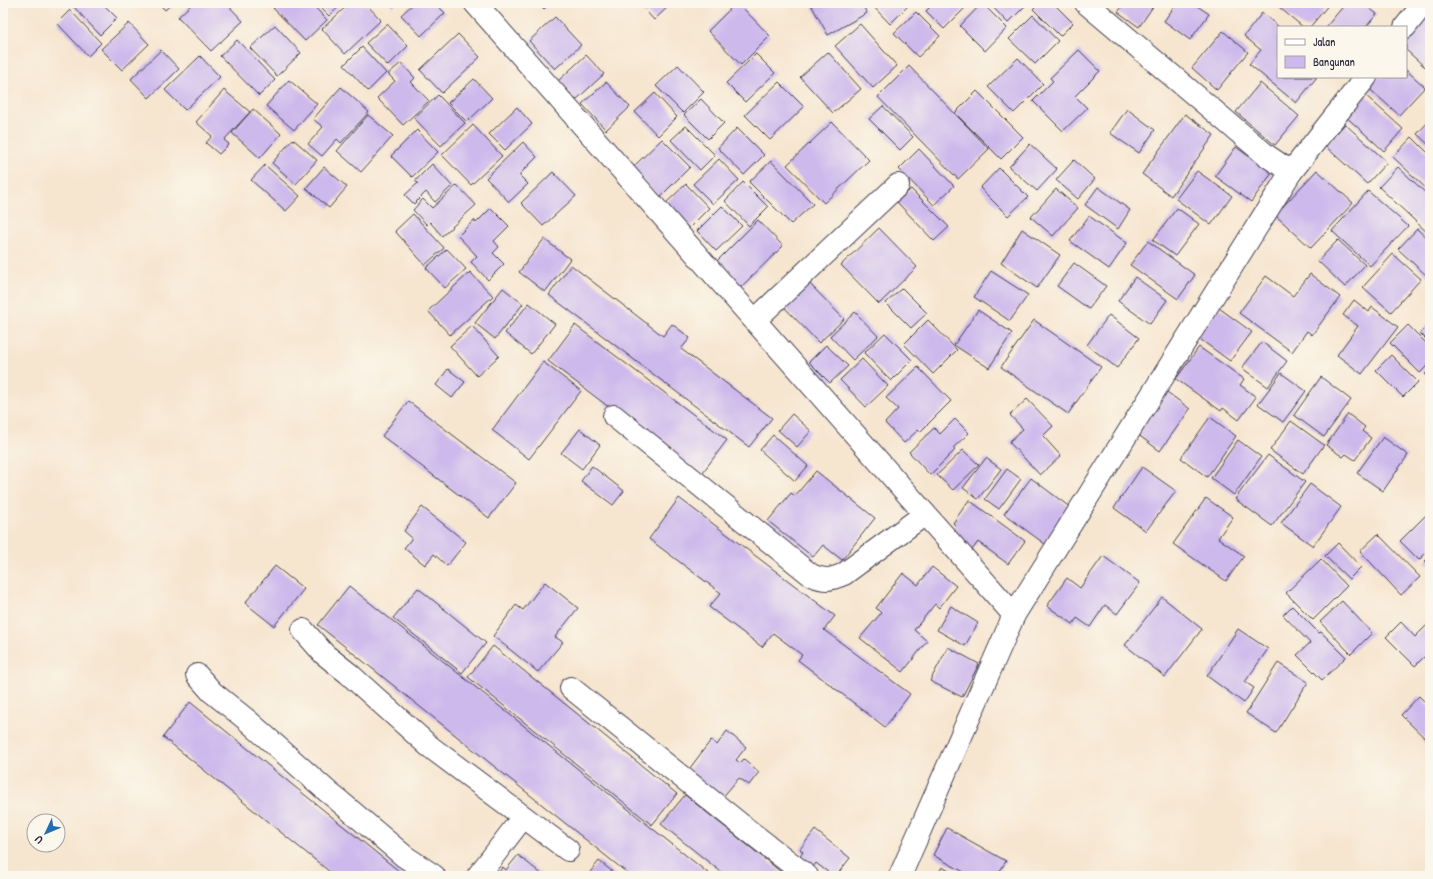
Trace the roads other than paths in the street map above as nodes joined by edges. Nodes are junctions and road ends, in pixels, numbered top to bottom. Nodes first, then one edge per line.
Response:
1 (475, 3) edge
2 (1086, 3) edge
3 (1424, 3) edge
4 (1406, 26) edge
5 (1365, 78) edge
6 (1291, 172) junction
7 (898, 185) dead end
8 (755, 320) junction
9 (614, 416) dead end
10 (925, 514) junction
11 (1014, 615) junction
12 (303, 630) dead end
13 (197, 675) dead end
14 (571, 688) dead end
15 (523, 817) junction
16 (568, 850) dead end
17 (434, 876) edge
18 (478, 876) edge
19 (807, 876) edge
20 (900, 876) edge

1 - 8 street
2 - 6 street
3 - 4 street
5 - 6 street
6 - 11 street
7 - 8 street
8 - 10 street
9 - 10 street
10 - 11 street
11 - 20 street
12 - 15 street
13 - 17 street
14 - 19 street
15 - 16 street
15 - 18 street

